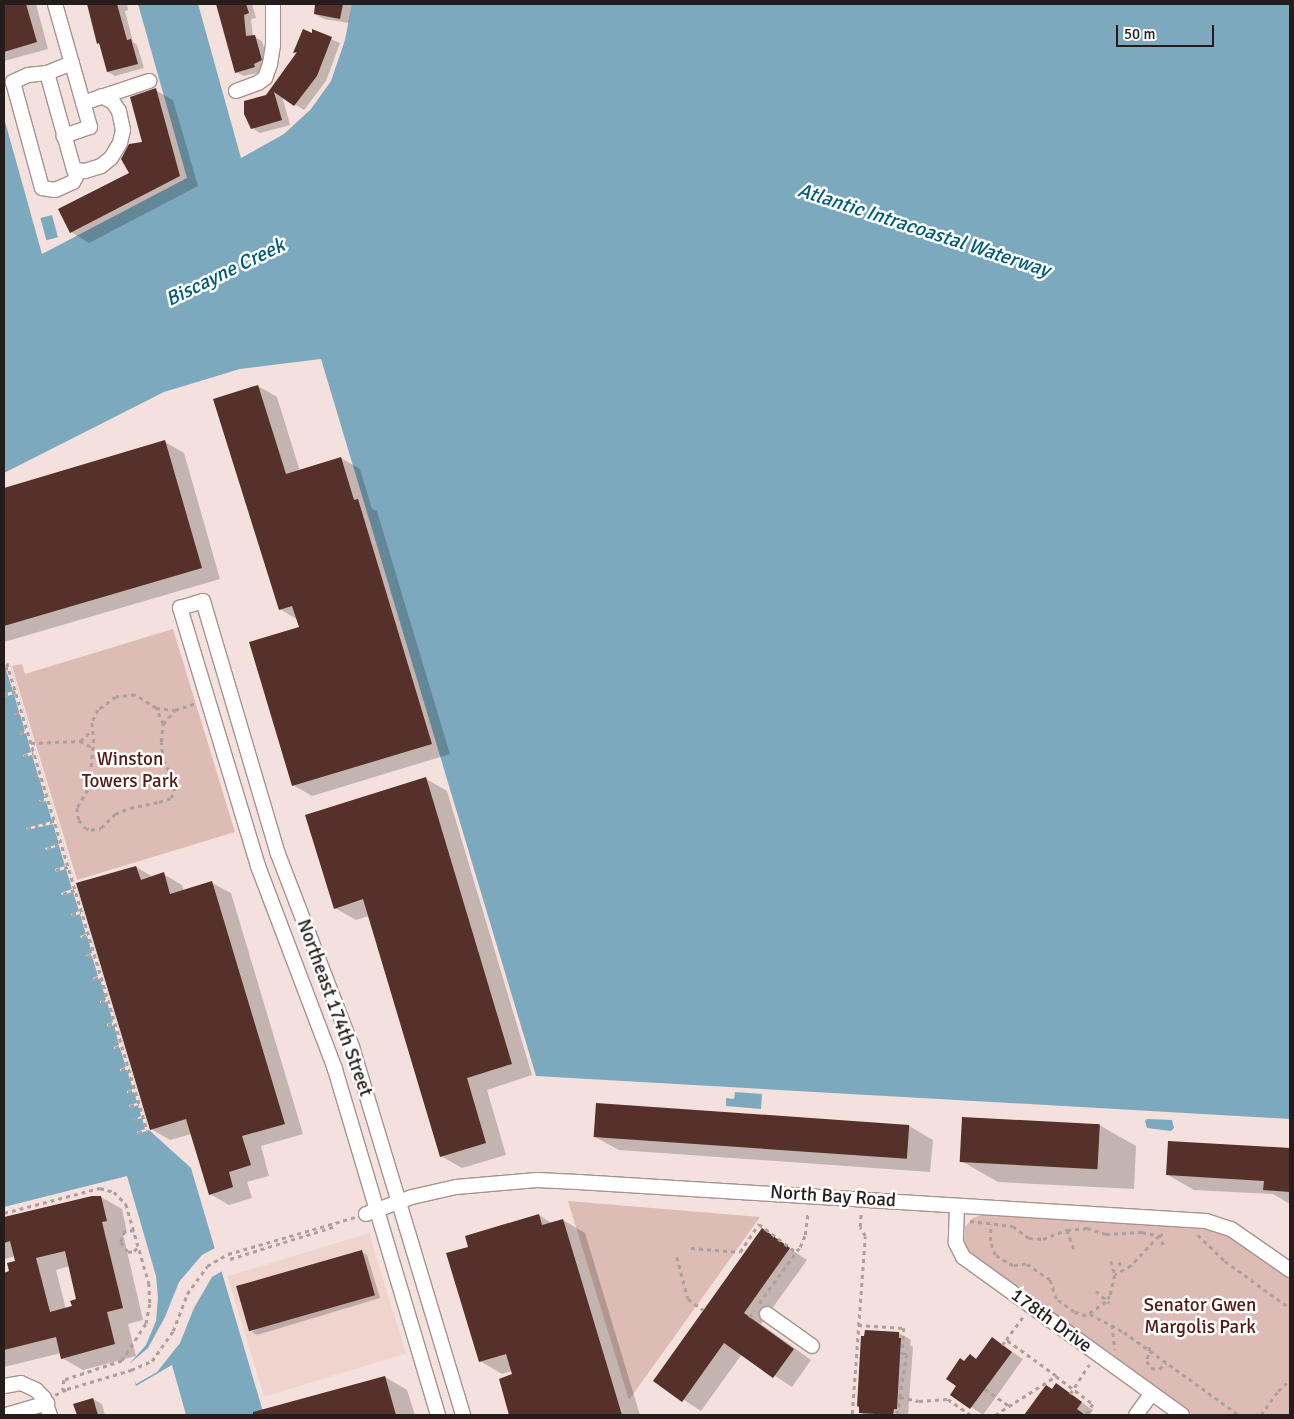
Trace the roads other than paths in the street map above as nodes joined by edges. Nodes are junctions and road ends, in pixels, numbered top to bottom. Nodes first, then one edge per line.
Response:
1 (55, 4) edge
2 (273, 9) edge
3 (72, 64) junction
4 (48, 73) junction
5 (149, 81) dead end
6 (236, 91) dead end
7 (101, 96) junction
8 (83, 103) junction
9 (64, 136) junction
10 (79, 171) junction
11 (228, 684) junction
12 (202, 697) junction
13 (278, 854) junction
14 (256, 861) junction
15 (275, 912) junction
16 (305, 927) junction
17 (371, 1109) junction
18 (348, 1115) junction
19 (398, 1201) junction
20 (957, 1206) junction
21 (371, 1211) junction
22 (1290, 1270) edge
23 (432, 1314) junction
24 (766, 1314) dead end
25 (410, 1320) junction
26 (812, 1346) dead end
27 (451, 1377) junction
28 (429, 1384) junction
29 (6, 1385) edge
30 (1151, 1394) junction
31 (49, 1409) edge
32 (6, 1415) edge
33 (438, 1415) edge
34 (463, 1415) edge
35 (1136, 1415) edge
36 (1182, 1415) edge

1 - 3 street
2 - 6 street
3 - 4 street
3 - 8 street
4 - 9 street
4 - 10 street
5 - 7 street
7 - 8 street
7 - 10 street
8 - 9 street
9 - 10 street
11 - 12 street
11 - 12 street, Northeast 174th Street
11 - 13 street, Northeast 174th Street
12 - 14 street, Northeast 174th Street
13 - 14 street
13 - 16 street, Northeast 174th Street
14 - 15 street, Northeast 174th Street
15 - 16 street
15 - 18 street, Northeast 174th Street
16 - 17 street, Northeast 174th Street
17 - 18 street
17 - 19 street, Northeast 174th Street
18 - 21 street, Northeast 174th Street
19 - 20 street, North Bay Road
19 - 21 street, North Bay Road
19 - 23 street, Northeast 174th Street
20 - 22 street, North Bay Road
20 - 30 street, 178th Drive
21 - 25 street, Northeast 174th Street
23 - 25 street
23 - 27 street, Northeast 174th Street
24 - 26 street
25 - 28 street, Northeast 174th Street
27 - 28 street
27 - 34 street, Northeast 174th Street
28 - 33 street, Northeast 174th Street
29 - 31 street
30 - 35 street
30 - 36 street, 178th Drive
31 - 32 street

